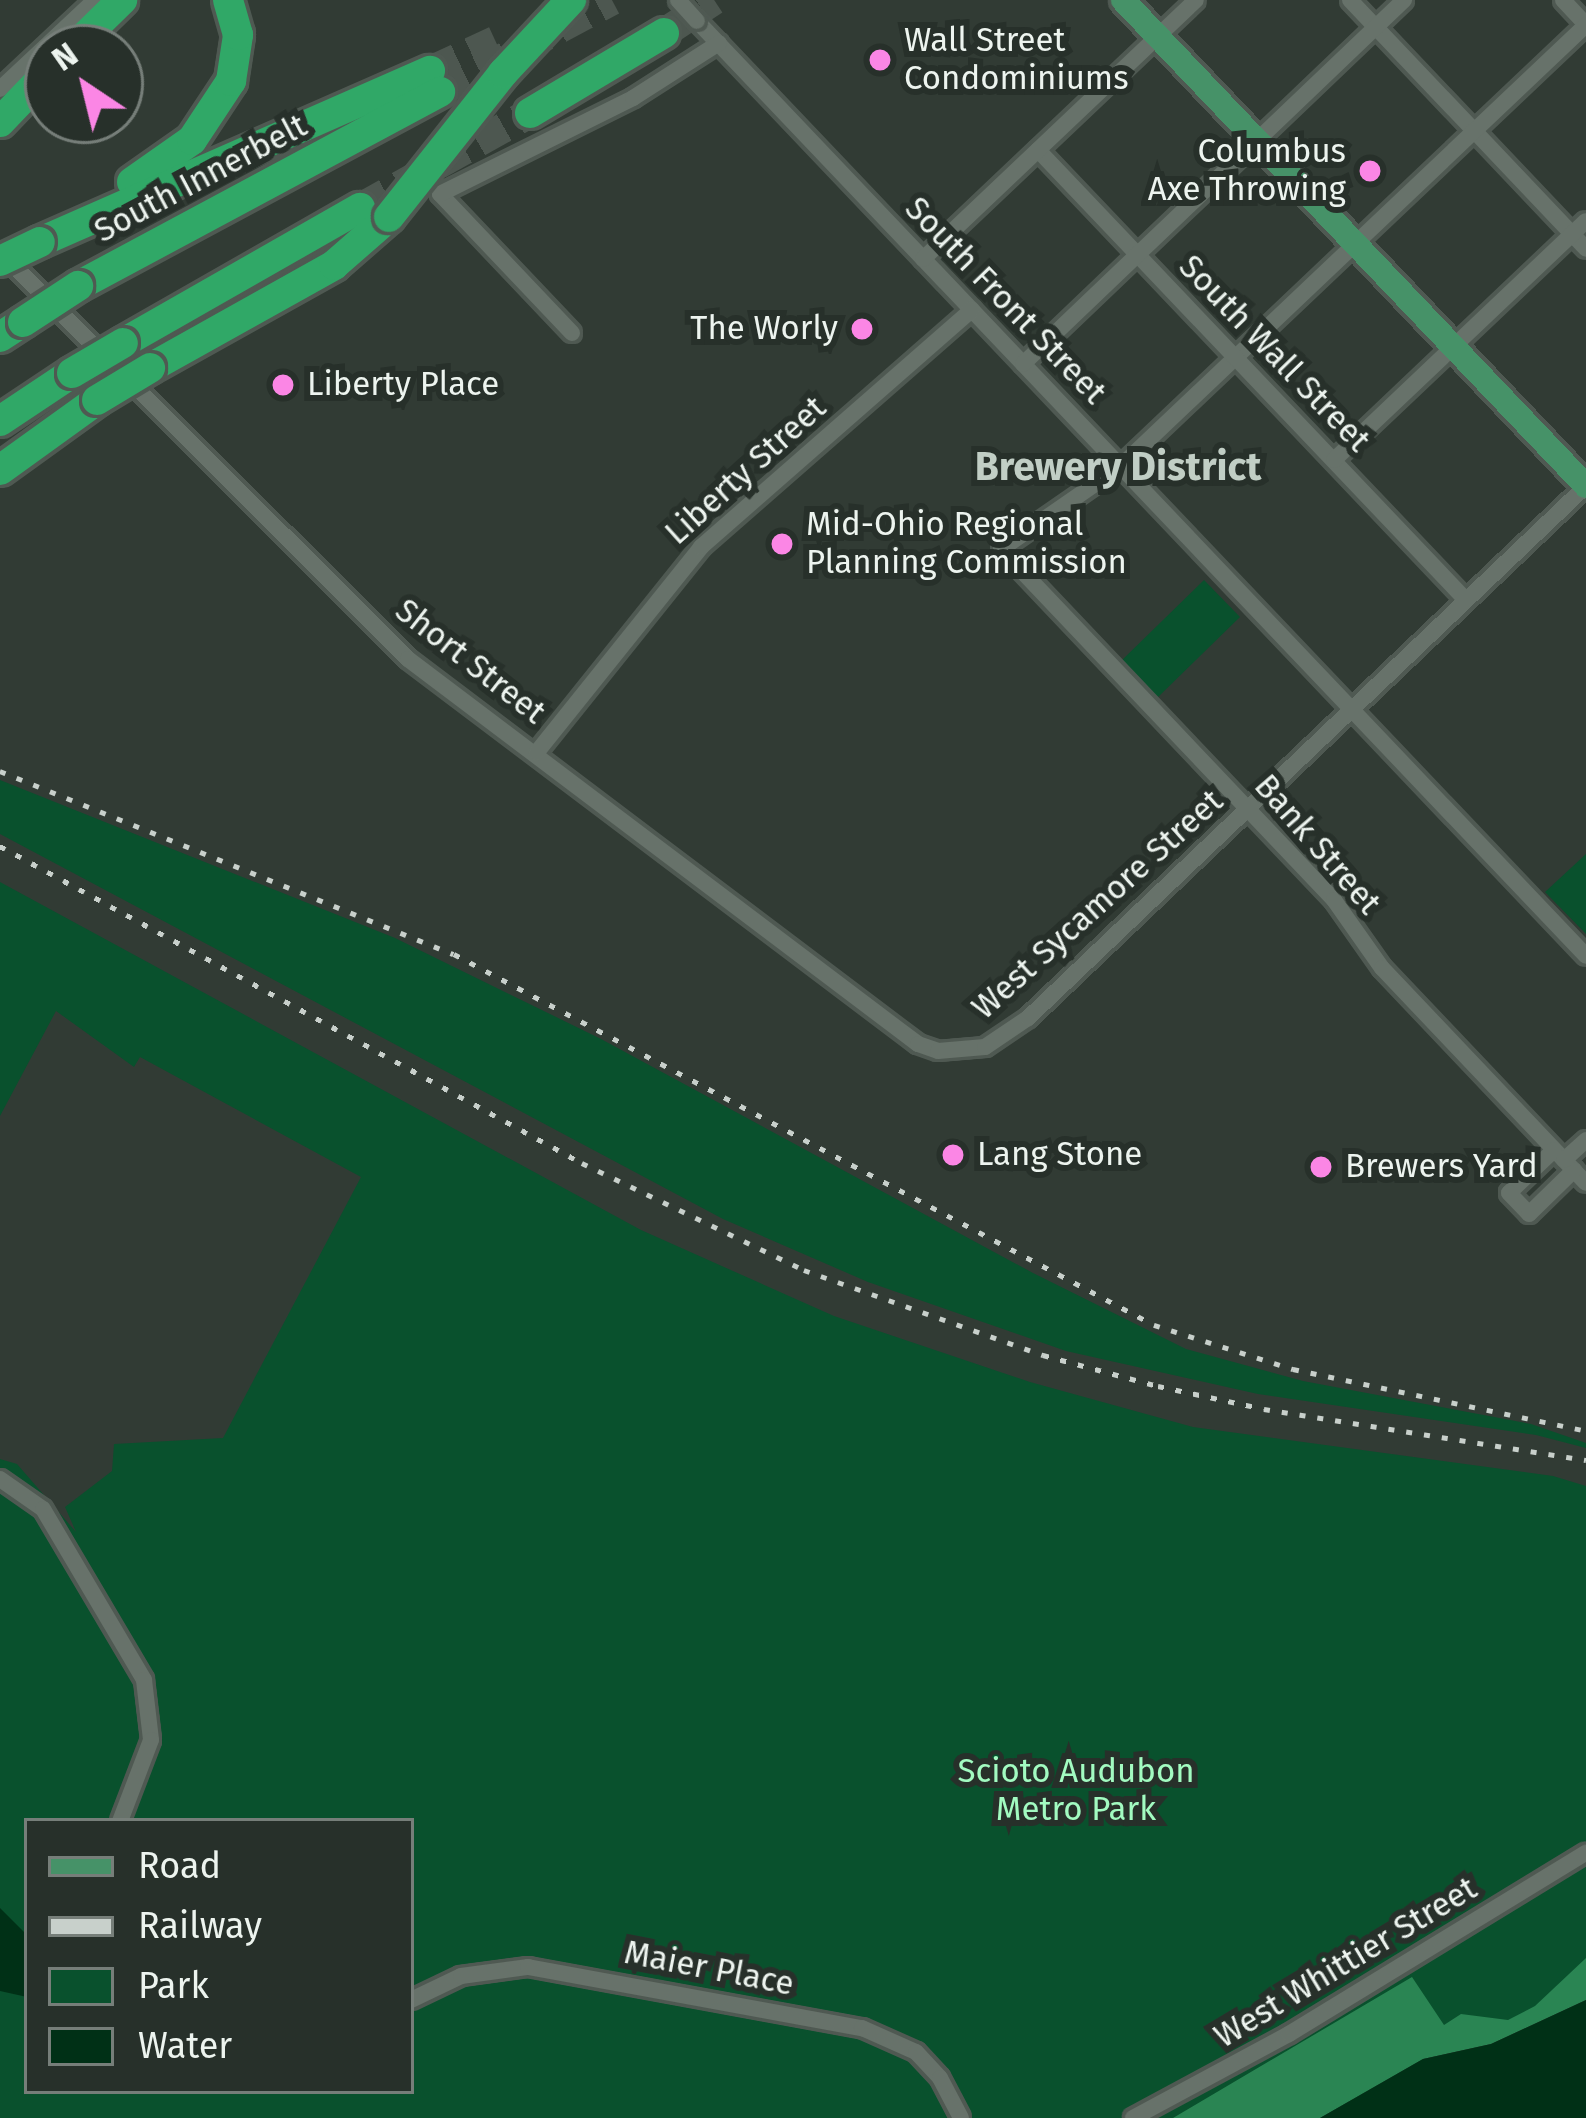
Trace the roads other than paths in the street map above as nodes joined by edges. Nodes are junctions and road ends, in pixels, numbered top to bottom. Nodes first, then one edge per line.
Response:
1 (94, 0) edge
2 (122, 0) edge
3 (227, 0) edge
4 (571, 0) edge
5 (678, 0) edge
6 (1123, 0) edge
7 (1196, 0) edge
8 (1351, 0) edge
9 (1404, 0) edge
10 (1562, 0) edge
11 (98, 24) edge
12 (1586, 25) edge
13 (1376, 27) junction
14 (664, 33) tunnel mouth
15 (1158, 36) junction
16 (719, 43) junction
17 (12, 92) edge
18 (530, 113) tunnel mouth
19 (0, 122) edge
20 (1474, 130) junction
21 (1256, 139) junction
22 (1038, 150) junction
23 (375, 213) junction
24 (80, 222) junction
25 (1579, 227) edge
26 (1355, 243) junction
27 (1586, 249) edge
28 (1138, 254) junction
29 (0, 257) edge
30 (923, 259) junction
31 (972, 310) junction
32 (12, 330) edge
33 (572, 333) dead end
34 (1454, 347) junction
35 (1236, 357) junction
36 (1023, 364) junction
37 (0, 421) edge
38 (1334, 460) junction
39 (1121, 466) junction
40 (0, 470) edge
41 (1586, 486) edge
42 (1466, 600) junction
43 (1352, 710) junction
44 (537, 752) junction
45 (1247, 810) junction
46 (1586, 956) edge
47 (955, 1053) joint
48 (1586, 1140) edge
49 (1570, 1166) edge
50 (0, 1479) edge
51 (121, 1818) edge
52 (1586, 1853) edge
53 (414, 1999) edge
54 (962, 2118) edge
55 (1133, 2118) edge

1 - 17 street
2 - 11 highway
3 - 24 highway
4 - 23 highway, bridge
5 - 16 street, South Front Street, bridge
6 - 15 main road
7 - 15 street
8 - 13 street
9 - 13 street
10 - 12 street
12 - 20 street
13 - 20 street
13 - 21 street
14 - 18 highway
15 - 21 main road
15 - 22 street
16 - 30 street, South Front Street
16 - 33 street
17 - 19 highway
20 - 25 street
20 - 26 street
21 - 26 main road
21 - 28 street
22 - 28 street, South Wall Street
22 - 30 street
23 - 37 highway, bridge
23 - 40 highway, bridge
24 - 29 highway, bridge
24 - 32 highway, South Innerbelt, bridge
25 - 27 street
25 - 34 street
26 - 34 main road
26 - 35 street
28 - 35 street, South Wall Street
28 - 36 street
29 - 44 street, Short Street
30 - 31 street, South Front Street
31 - 36 street, South Front Street
31 - 44 street, Liberty Street
34 - 38 street
34 - 41 main road
35 - 38 street, South Wall Street
35 - 39 street
36 - 39 street, South Front Street
38 - 42 street, South Wall Street
39 - 43 street, South Front Street
39 - 45 street, Bank Street
41 - 42 street, West Sycamore Street
42 - 43 street, West Sycamore Street
43 - 45 street, West Sycamore Street
43 - 46 street, South Front Street
44 - 47 street, Short Street
45 - 47 street, West Sycamore Street
45 - 49 street, Bank Street
48 - 49 street
50 - 51 street
52 - 55 street, West Whittier Street
53 - 54 street, Maier Place

